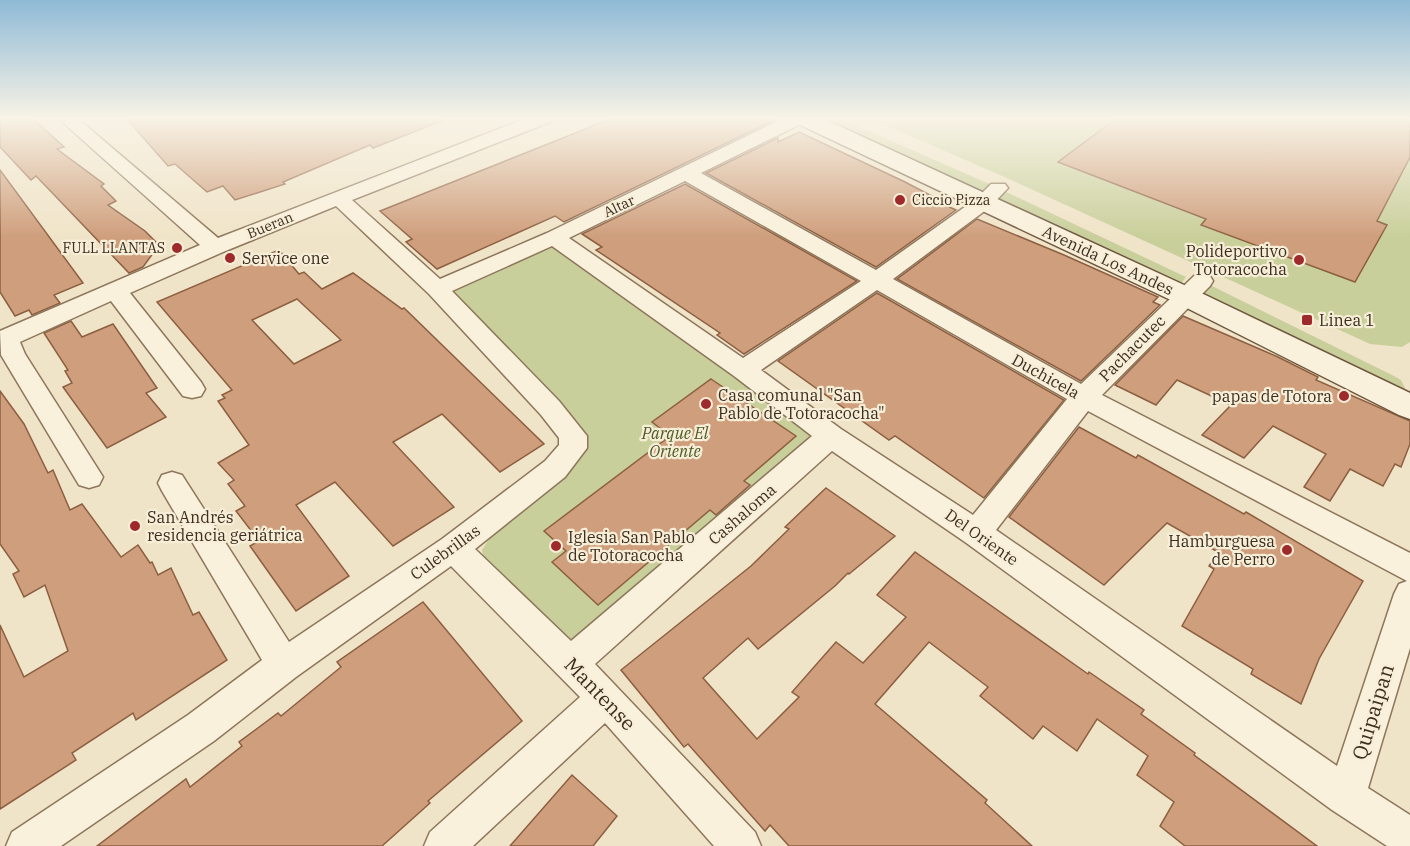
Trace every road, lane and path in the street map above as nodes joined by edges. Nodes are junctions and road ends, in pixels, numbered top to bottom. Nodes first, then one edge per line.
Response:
1 (112, 157) edge
2 (442, 157) edge
3 (721, 157) edge
4 (900, 157) edge
5 (920, 157) edge
6 (688, 174) junction
7 (991, 195) junction
8 (339, 197) junction
9 (554, 237) junction
10 (215, 247) junction
11 (876, 281) junction
12 (437, 288) junction
13 (1194, 289) junction
14 (115, 290) junction
15 (3, 340) edge
16 (743, 370) junction
17 (1410, 384) edge
18 (192, 390) dead end
19 (1084, 397) junction
20 (1410, 407) edge
21 (831, 436) junction
22 (89, 477) dead end
23 (172, 483) dead end
24 (976, 532) junction
25 (453, 548) junction
26 (1410, 568) edge
27 (1410, 594) edge
28 (571, 663) junction
29 (284, 665) junction
30 (606, 698) junction
31 (1346, 796) junction
32 (1410, 838) edge
33 (26, 846) edge
34 (444, 846) edge
35 (741, 846) edge

1 - 10 street
2 - 8 street, Bueran
3 - 6 street, Altar
4 - 7 main road, Avenida Los Andes
5 - 7 main road, Avenida Los Andes
6 - 9 street, Altar
6 - 11 street, Duchicela
7 - 11 street
7 - 13 main road, Avenida Los Andes
8 - 10 street, Bueran
8 - 12 street, Culebrillas
9 - 12 street, Altar
9 - 16 street, Del Oriente
10 - 14 street, Bueran
11 - 16 street
11 - 19 street, Duchicela
12 - 25 street, Culebrillas
13 - 17 main road, Avenida Los Andes
13 - 19 street, Pachacutec
13 - 20 main road, Avenida Los Andes
14 - 15 street, Bueran
14 - 18 street
15 - 22 street
16 - 21 street, Del Oriente
19 - 24 street, Pachacutec
19 - 26 street, Duchicela
21 - 24 street, Del Oriente
21 - 28 street, Cashaloma
23 - 29 street
24 - 31 street, Del Oriente
25 - 28 street, Mantense
25 - 29 street, Culebrillas
27 - 31 street, Quipaipan
28 - 30 street, Mantense
29 - 33 street, Culebrillas
30 - 34 street
30 - 35 street, Mantense
31 - 32 street, Del Oriente

